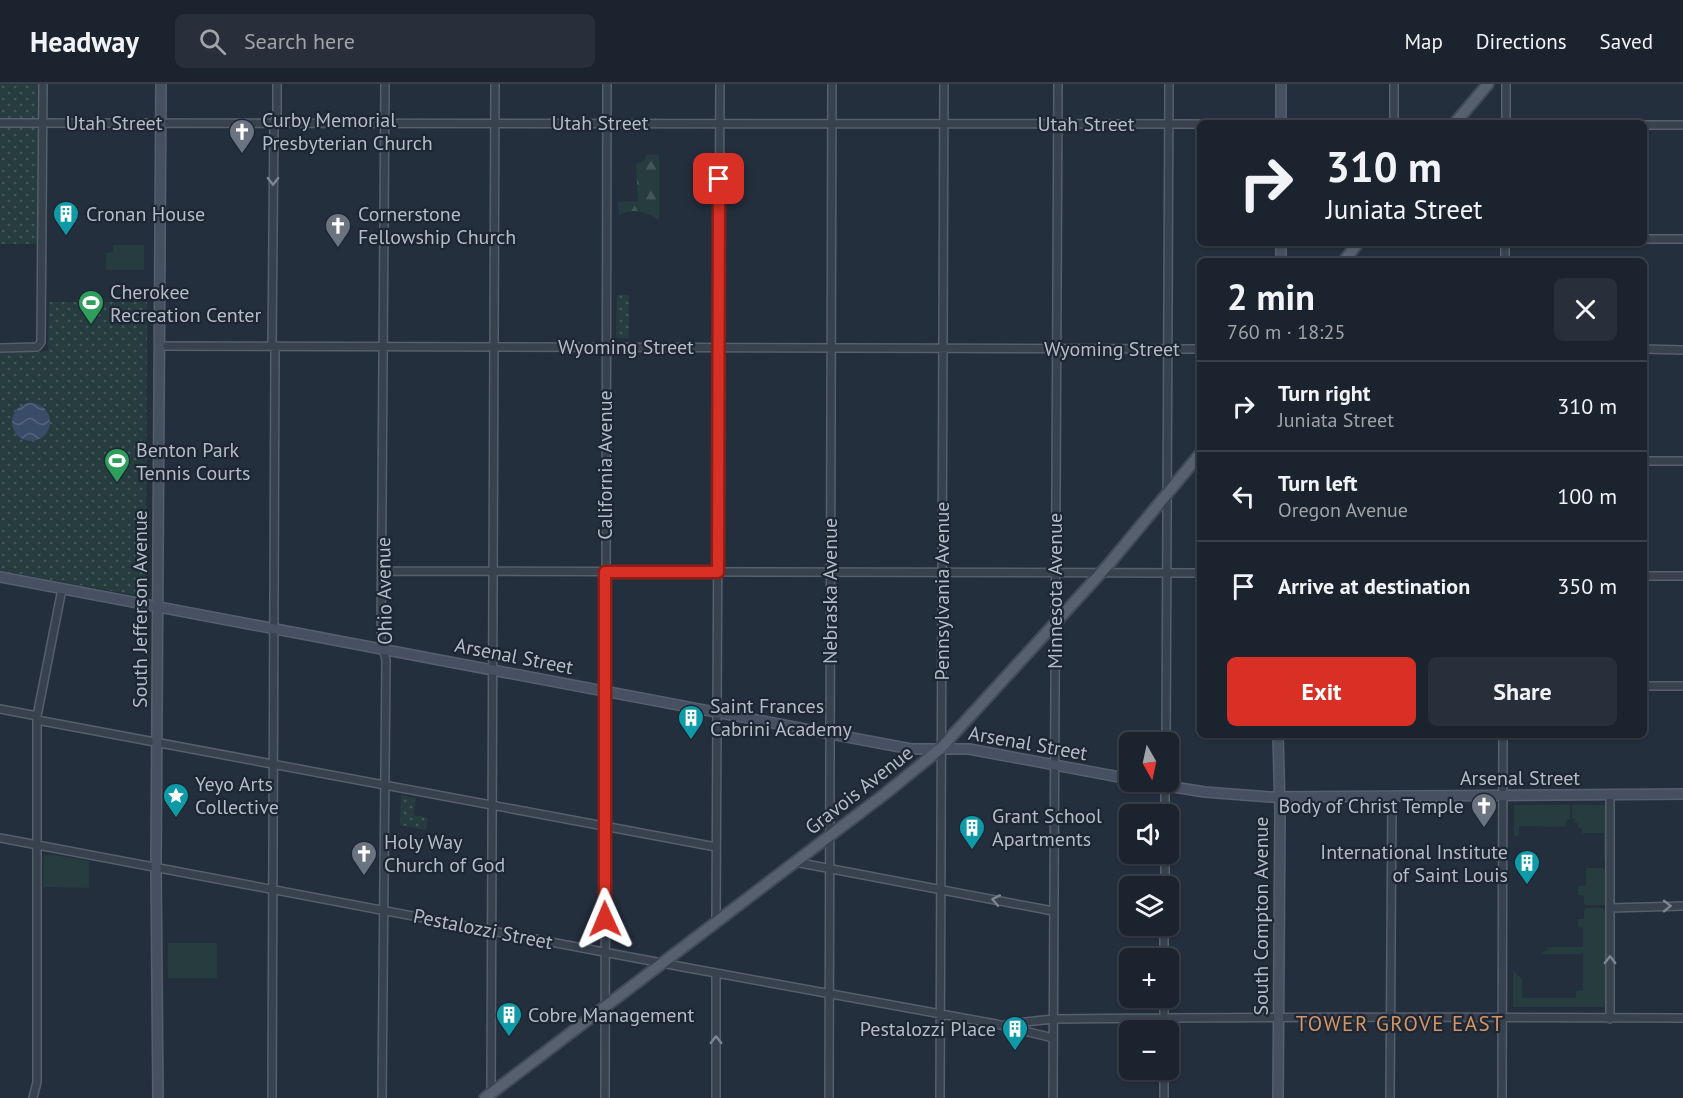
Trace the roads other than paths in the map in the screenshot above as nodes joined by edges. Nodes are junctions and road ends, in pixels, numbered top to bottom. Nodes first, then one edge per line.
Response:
1 (43, 84) edge
2 (161, 84) edge
3 (277, 84) edge
4 (385, 84) edge
5 (495, 84) edge
6 (607, 84) edge
7 (720, 84) edge
8 (832, 84) edge
9 (944, 84) edge
10 (1058, 84) edge
11 (1169, 84) edge
12 (1281, 84) edge
13 (1394, 84) edge
14 (1488, 84) edge
15 (1506, 84) edge
16 (1281, 120) edge
17 (1394, 120) edge
18 (1458, 120) edge
19 (1506, 120) edge
20 (274, 122) junction
21 (0, 123) edge
22 (43, 123) junction
23 (160, 123) junction
24 (385, 123) junction
25 (494, 123) junction
26 (607, 123) junction
27 (719, 123) junction
28 (832, 123) junction
29 (944, 124) junction
30 (1057, 124) junction
31 (1168, 124) junction
32 (1197, 124) edge
33 (1647, 125) edge
34 (1683, 125) edge
35 (1647, 239) edge
36 (1683, 239) edge
37 (1356, 246) edge
38 (1346, 258) edge
39 (159, 346) junction
40 (274, 346) junction
41 (384, 347) junction
42 (494, 347) junction
43 (606, 347) junction
44 (0, 348) edge
45 (719, 348) junction
46 (831, 348) junction
47 (943, 348) junction
48 (1056, 348) junction
49 (1167, 349) junction
50 (1197, 349) edge
51 (1647, 350) edge
52 (1683, 350) edge
53 (1197, 458) edge
54 (1647, 461) edge
55 (1683, 461) edge
56 (1167, 495) junction
57 (382, 571) junction
58 (494, 571) junction
59 (942, 571) junction
60 (605, 572) junction
61 (718, 572) junction
62 (830, 572) junction
63 (1054, 572) junction
64 (1166, 572) junction
65 (1102, 573) junction
66 (1197, 573) edge
67 (1647, 576) edge
68 (1683, 576) edge
69 (0, 577) edge
70 (62, 589) junction
71 (158, 608) junction
72 (1054, 624) junction
73 (274, 630) junction
74 (384, 650) junction
75 (494, 671) junction
76 (1647, 686) edge
77 (1683, 686) edge
78 (605, 692) junction
79 (0, 709) edge
80 (717, 712) junction
81 (37, 718) junction
82 (1166, 732) edge
83 (830, 733) junction
84 (1278, 738) edge
85 (1503, 738) edge
86 (157, 743) junction
87 (940, 750) junction
88 (273, 765) junction
89 (1053, 765) junction
90 (1119, 777) edge
91 (384, 785) junction
92 (1179, 786) edge
93 (1683, 794) edge
94 (1503, 795) junction
95 (1610, 795) junction
96 (1279, 797) junction
97 (1392, 797) junction
98 (492, 804) junction
99 (604, 825) junction
100 (829, 836) junction
101 (0, 838) edge
102 (37, 845) junction
103 (717, 847) junction
104 (795, 862) junction
105 (156, 867) junction
106 (829, 869) junction
107 (273, 889) junction
108 (940, 889) junction
109 (1683, 906) edge
110 (1610, 908) junction
111 (382, 910) junction
112 (1053, 911) junction
113 (716, 922) junction
114 (491, 931) junction
115 (605, 952) junction
116 (663, 963) junction
117 (716, 973) junction
118 (829, 994) junction
119 (605, 1006) junction
120 (1164, 1008) edge
121 (940, 1014) junction
122 (1391, 1017) junction
123 (1502, 1017) junction
124 (1164, 1018) junction
125 (1278, 1018) junction
126 (1683, 1018) edge
127 (1053, 1019) junction
128 (1610, 1019) junction
129 (1001, 1025) junction
130 (1053, 1038) junction
131 (1164, 1080) edge
132 (489, 1097) edge
133 (33, 1098) edge
134 (158, 1098) edge
135 (272, 1098) edge
136 (382, 1098) edge
137 (605, 1098) edge
138 (716, 1098) edge
139 (829, 1098) edge
140 (940, 1098) edge
141 (1053, 1098) edge
142 (1164, 1098) edge
143 (1278, 1098) edge
144 (1390, 1098) edge
145 (1502, 1098) edge

1 - 22 street
2 - 23 main road, South Jefferson Avenue
3 - 20 street
4 - 24 street, Ohio Avenue
5 - 25 street
6 - 26 street, California Avenue
7 - 27 street
8 - 28 street, Nebraska Avenue
9 - 29 street, Pennsylvania Avenue
10 - 30 street, Minnesota Avenue
11 - 31 street
12 - 16 main road
13 - 17 street
14 - 18 main road
15 - 19 street
20 - 23 street, Utah Street
20 - 24 street, Utah Street
20 -> 40 street
21 - 22 street, Utah Street
22 - 23 street, Utah Street
22 - 44 street
23 - 39 main road, South Jefferson Avenue
24 - 25 street, Utah Street
24 - 41 street, Ohio Avenue
25 - 26 street, Utah Street
25 - 42 street
26 - 27 street, Utah Street
26 - 43 street, California Avenue
27 - 28 street, Utah Street
27 - 45 street
28 - 29 street, Utah Street
28 - 46 street, Nebraska Avenue
29 - 30 street, Utah Street
29 - 47 street, Pennsylvania Avenue
30 - 31 street, Utah Street
30 - 48 street, Minnesota Avenue
31 - 32 street, Utah Street
31 - 49 street
33 - 34 street
35 - 36 street
37 - 38 main road
39 - 40 street, Wyoming Street
39 - 71 main road, South Jefferson Avenue
40 - 41 street, Wyoming Street
40 - 73 street
41 - 42 street, Wyoming Street
41 - 57 street, Ohio Avenue
42 - 43 street, Wyoming Street
42 - 58 street
43 - 45 street, Wyoming Street
43 - 60 street, California Avenue
45 - 46 street, Wyoming Street
45 - 61 street
46 - 47 street, Wyoming Street
46 - 62 street, Nebraska Avenue
47 - 48 street, Wyoming Street
47 - 59 street, Pennsylvania Avenue
48 - 49 street, Wyoming Street
48 - 63 street, Minnesota Avenue
49 - 50 street, Wyoming Street
49 - 56 street
51 - 52 street
53 - 56 main road, Gravois Avenue
54 - 55 street
56 - 64 street
56 - 65 main road, Gravois Avenue
57 - 58 street
57 - 74 street, Ohio Avenue
58 - 60 street
58 - 75 street
59 - 62 street
59 - 63 street
59 - 87 street, Pennsylvania Avenue
60 - 61 street
60 - 78 street, California Avenue
61 - 62 street
61 - 80 street
62 - 83 street, Nebraska Avenue
63 - 65 street
63 - 72 street, Minnesota Avenue
64 - 65 street
64 - 66 street
64 - 82 street
65 - 72 main road, Gravois Avenue
67 - 68 street
69 - 70 main road, Arsenal Street
70 - 71 main road, Arsenal Street
70 - 81 street
71 - 73 main road, Arsenal Street
71 - 86 main road, South Jefferson Avenue
72 - 87 main road, Gravois Avenue
72 - 89 street, Minnesota Avenue
73 - 74 main road, Arsenal Street
73 - 88 street
74 - 75 main road, Arsenal Street
74 - 91 street, Ohio Avenue
75 - 78 main road, Arsenal Street
75 - 98 street
76 - 77 street
78 - 80 main road, Arsenal Street
78 - 99 street, California Avenue
79 - 81 street
80 - 83 main road, Arsenal Street
80 - 103 street
81 - 86 street
81 - 102 street
83 - 87 main road, Arsenal Street
83 - 100 street, Nebraska Avenue
84 - 96 main road, South Compton Avenue
85 - 94 street
86 - 88 street
86 - 105 main road, South Jefferson Avenue
87 - 89 main road, Arsenal Street
87 - 100 main road, Gravois Avenue
87 - 108 street, Pennsylvania Avenue
88 - 91 street
88 - 107 street
89 - 90 main road, Arsenal Street
89 - 112 street, Minnesota Avenue
91 - 98 street
91 - 111 street, Ohio Avenue
92 - 96 main road, Arsenal Street
93 - 95 main road, Arsenal Street
94 - 95 main road, Arsenal Street
94 - 97 main road, Arsenal Street
94 - 123 street
95 - 110 street
96 - 97 main road, Arsenal Street
96 - 125 main road, South Compton Avenue
97 - 122 street
98 - 99 street
98 - 114 street
99 - 103 street
99 - 115 street, California Avenue
100 - 104 main road, Gravois Avenue
100 - 106 street, Nebraska Avenue
101 - 102 street, Pestalozzi Street
102 - 105 street, Pestalozzi Street
102 - 133 street
103 - 113 street
104 - 106 street
104 - 113 main road, Gravois Avenue
105 - 107 street, Pestalozzi Street
105 - 134 main road, South Jefferson Avenue
106 - 108 street
106 - 118 street, Nebraska Avenue
107 - 111 street, Pestalozzi Street
107 - 135 street
112 -> 108 street
108 - 121 street, Pennsylvania Avenue
110 -> 109 street
128 -> 110 street
111 - 114 street, Pestalozzi Street
111 - 136 street, Ohio Avenue
112 - 127 street, Minnesota Avenue
113 - 116 main road, Gravois Avenue
114 - 115 street, Pestalozzi Street
114 - 132 street
115 - 116 street, Pestalozzi Street
115 - 119 street, California Avenue
116 - 117 street, Pestalozzi Street
116 - 119 main road, Gravois Avenue
117 - 118 street, Pestalozzi Street
138 -> 117 street
118 - 121 street, Pestalozzi Street
118 - 139 street, Nebraska Avenue
119 - 132 main road, Gravois Avenue
119 - 137 street, California Avenue
120 - 124 street
121 - 129 street, Pestalozzi Street
121 - 140 street, Pennsylvania Avenue
122 - 123 street, Pestalozzi Street
122 - 125 street, Pestalozzi Street
122 - 144 street
123 - 128 street, Pestalozzi Street
123 - 145 street
124 - 125 street, Pestalozzi Street
124 - 127 street, Pestalozzi Street
125 - 143 main road, South Compton Avenue
126 - 128 street, Pestalozzi Street
127 - 129 street, Pestalozzi Street
127 - 130 street, Minnesota Avenue
129 - 130 street, Pestalozzi Street
130 - 141 street, Minnesota Avenue
131 - 142 street

